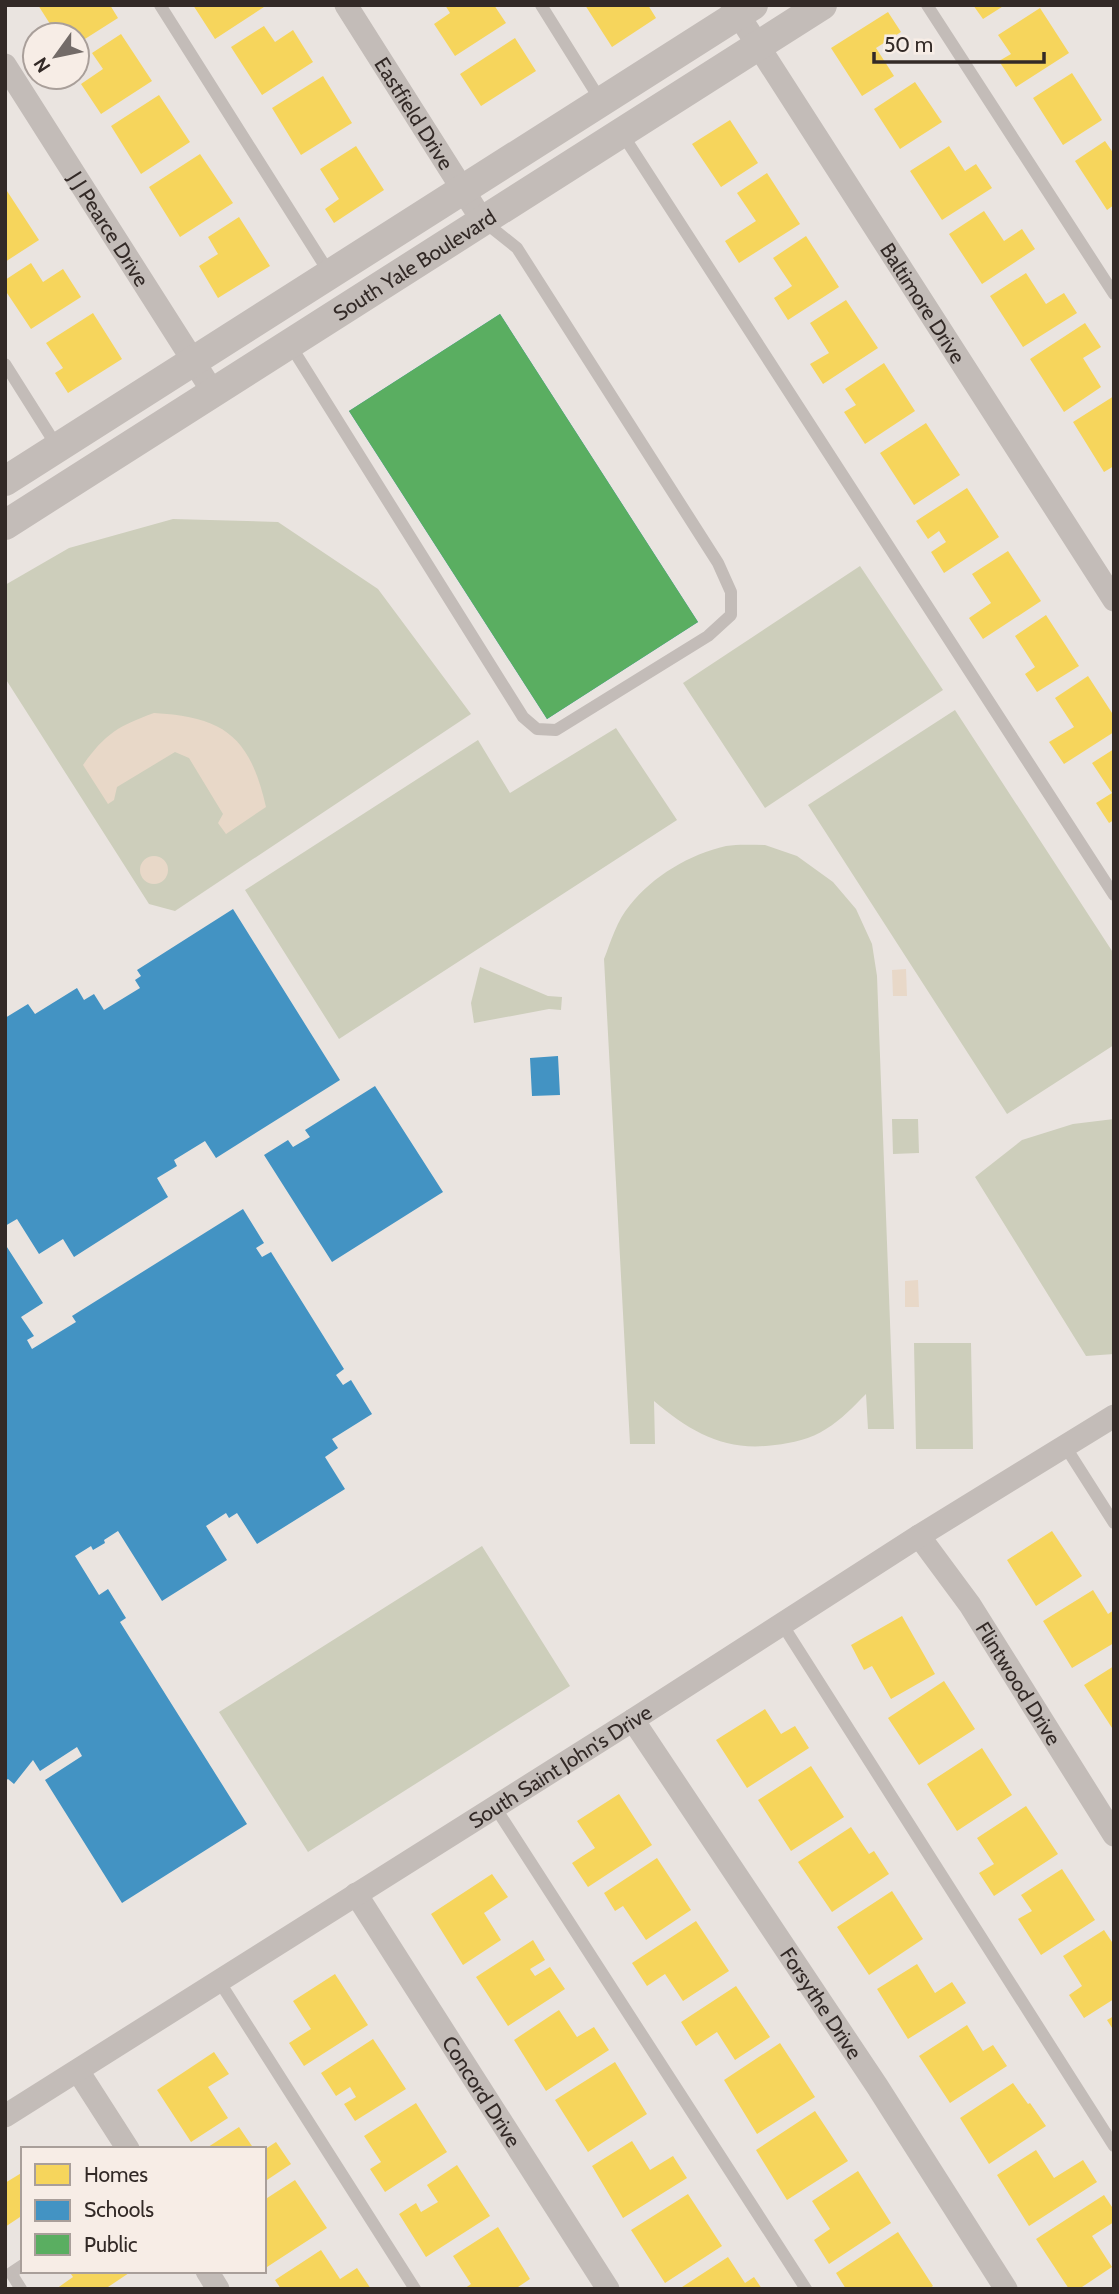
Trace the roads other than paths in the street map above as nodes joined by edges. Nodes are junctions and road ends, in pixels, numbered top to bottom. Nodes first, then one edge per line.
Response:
1 (160, 5) edge
2 (346, 5) edge
3 (541, 5) edge
4 (822, 5) edge
5 (927, 5) edge
6 (741, 8) edge
7 (758, 46) junction
8 (5, 65) edge
9 (601, 101) junction
10 (621, 132) junction
11 (462, 189) junction
12 (482, 220) junction
13 (330, 274) junction
14 (1114, 295) edge
15 (289, 343) junction
16 (193, 361) junction
17 (5, 364) edge
18 (213, 392) junction
19 (58, 448) junction
20 (5, 481) edge
21 (5, 525) edge
22 (1114, 600) edge
23 (1114, 895) edge
24 (1114, 1416) edge
25 (1065, 1446) junction
26 (1114, 1522) edge
27 (919, 1536) junction
28 (782, 1624) junction
29 (633, 1720) junction
30 (495, 1807) junction
31 (1114, 1835) edge
32 (356, 1894) junction
33 (219, 1981) junction
34 (78, 2071) junction
35 (5, 2116) edge
36 (1114, 2146) edge
37 (127, 2147) edge
38 (21, 2266) edge
39 (207, 2273) edge
40 (21, 2289) edge
41 (218, 2289) edge
42 (415, 2289) edge
43 (608, 2289) edge
44 (806, 2289) edge
45 (1006, 2289) edge

1 - 13 lane
2 - 11 street, Eastfield Drive
3 - 9 lane
4 - 7 street, South Yale Boulevard
5 - 14 lane
6 - 7 street, Baltimore Drive
6 - 9 street, South Yale Boulevard
7 - 10 street, South Yale Boulevard
7 - 22 street, Baltimore Drive
8 - 16 street, J J Pearce Drive
9 - 11 street, South Yale Boulevard
10 - 12 street, South Yale Boulevard
10 - 23 lane
11 - 12 street, Eastfield Drive
11 - 13 street, South Yale Boulevard
12 - 15 street, South Yale Boulevard
12 - 15 lane
13 - 16 street, South Yale Boulevard
15 - 18 street, South Yale Boulevard
16 - 18 street, J J Pearce Drive
16 - 19 street, South Yale Boulevard
17 - 19 lane
18 - 21 street, South Yale Boulevard
19 - 20 street, South Yale Boulevard
24 - 25 street, South Saint John's Drive
25 - 26 lane
25 - 27 street, South Saint John's Drive
27 - 28 street, South Saint John's Drive
27 - 31 street, Flintwood Drive
28 - 29 street, South Saint John's Drive
28 - 36 lane
29 - 30 street, South Saint John's Drive
29 - 45 street, Forsythe Drive
30 - 32 street, South Saint John's Drive
30 - 44 lane
32 - 33 street, South Saint John's Drive
32 - 43 street, Concord Drive
33 - 34 street, South Saint John's Drive
33 - 42 lane
34 - 35 street, South Saint John's Drive
34 - 37 street
38 - 40 lane
39 - 41 street

